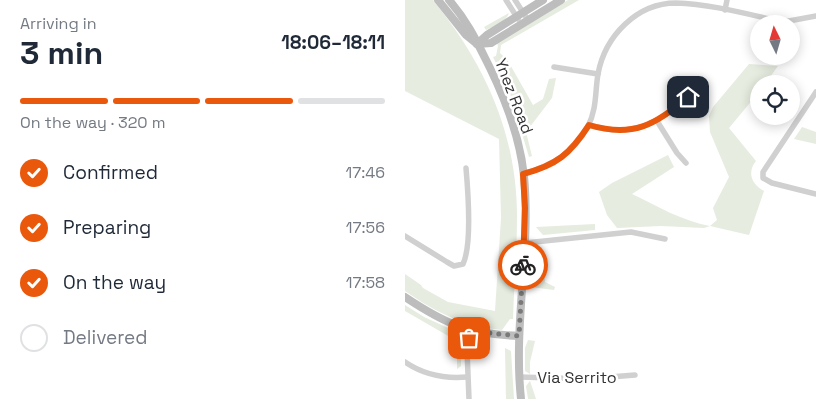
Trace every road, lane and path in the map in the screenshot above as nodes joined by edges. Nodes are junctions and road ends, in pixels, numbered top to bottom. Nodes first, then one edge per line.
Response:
1 (438, 0) edge
2 (449, 0) edge
3 (506, 0) edge
4 (515, 0) edge
5 (543, 0) edge
6 (561, 0) edge
7 (727, 0) edge
8 (675, 2) edge
9 (725, 10) junction
10 (520, 14) junction
11 (816, 16) edge
12 (524, 22) junction
13 (477, 44) junction
14 (554, 67) dead end
15 (598, 74) junction
16 (816, 92) edge
17 (688, 97) dead end
18 (657, 121) junction
19 (589, 125) junction
20 (686, 163) dead end
21 (466, 168) dead end
22 (523, 174) junction
23 (816, 194) edge
24 (405, 236) edge
25 (665, 238) dead end
26 (525, 243) junction
27 (405, 297) edge
28 (470, 331) junction
29 (519, 336) junction
30 (405, 362) edge
31 (635, 375) dead end
32 (467, 377) junction
33 (520, 377) junction
34 (469, 399) edge
35 (521, 399) edge

1 - 13 main road, Ynez Road
2 - 13 main road, Ynez Road
3 - 10 street
4 - 10 street
5 - 10 main road
6 - 12 main road
7 - 9 street
8 - 9 street
8 - 15 street
9 - 11 street
10 - 12 street
10 - 13 main road
12 - 13 main road
13 - 22 main road, Ynez Road
14 - 15 street
15 - 19 street
16 - 23 street
17 - 18 street
18 - 19 street
18 - 20 street
19 - 22 street
21 - 24 street
22 - 26 main road, Ynez Road
25 - 26 street
26 - 29 main road, Ynez Road
27 - 28 main road
28 - 29 main road
28 - 32 street
29 - 33 main road, Ynez Road
30 - 32 street
31 - 33 street, Via Serrito
32 - 34 street
33 - 35 main road, Ynez Road

